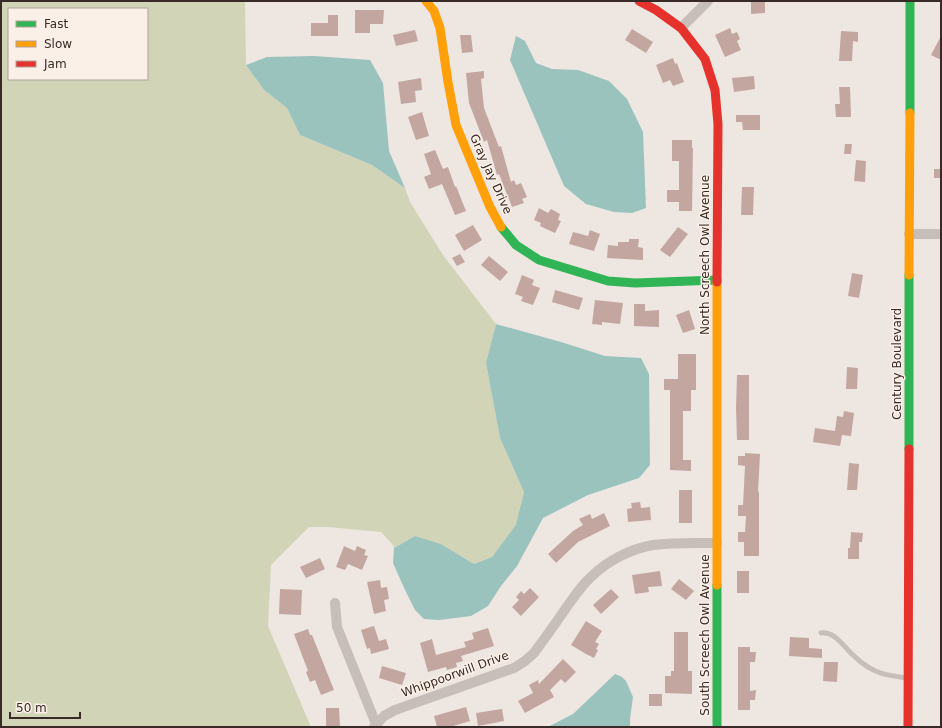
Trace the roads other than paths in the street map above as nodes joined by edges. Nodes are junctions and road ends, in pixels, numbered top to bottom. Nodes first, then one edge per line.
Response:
1 (426, 1) edge
2 (639, 1) edge
3 (708, 1) edge
4 (910, 1) edge
5 (681, 28) junction
6 (909, 234) junction
7 (941, 234) edge
8 (717, 280) junction
9 (717, 543) junction
10 (335, 603) dead end
11 (821, 633) dead end
12 (908, 678) junction
13 (375, 726) edge
14 (717, 727) edge
15 (908, 727) edge

1 - 8 street, Gray Jay Drive
2 - 5 street, North Screech Owl Avenue
3 - 5 street
4 - 6 street, Century Boulevard
5 - 8 street, North Screech Owl Avenue
6 - 7 street
6 - 12 street, Century Boulevard
8 - 9 street, North Screech Owl Avenue
9 - 13 street, Whippoorwill Drive
9 - 14 street, South Screech Owl Avenue
10 - 13 street
11 - 12 lane
12 - 15 street, Century Boulevard

